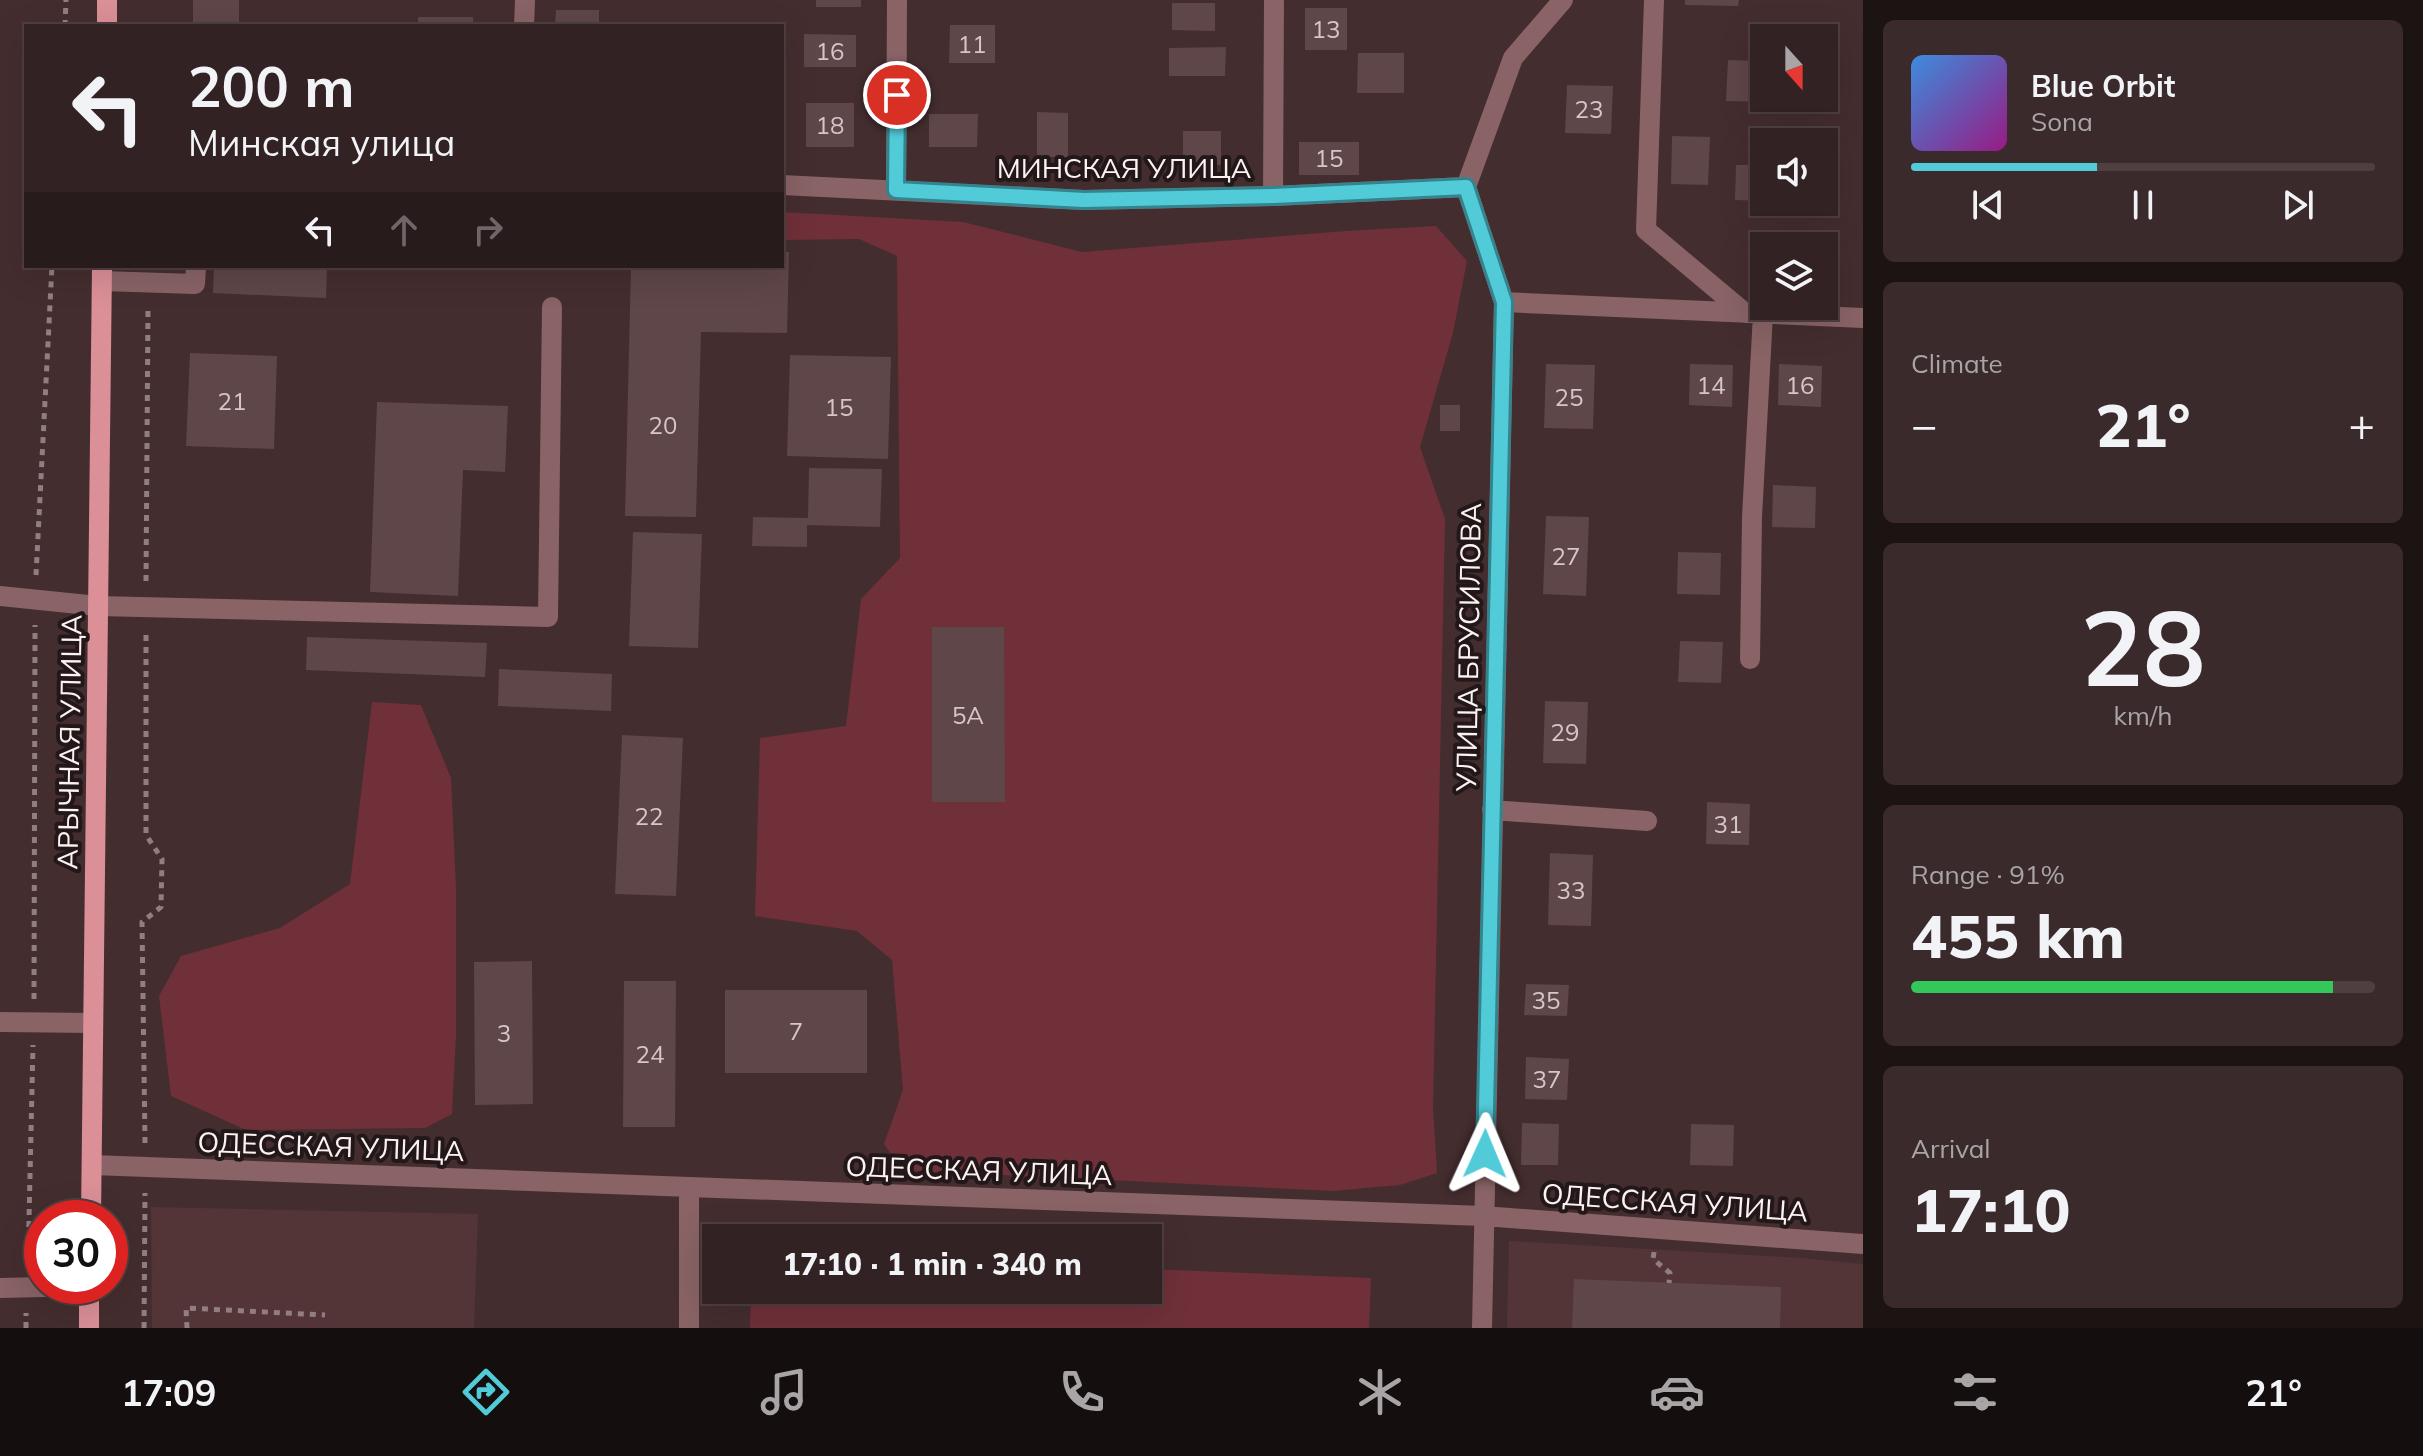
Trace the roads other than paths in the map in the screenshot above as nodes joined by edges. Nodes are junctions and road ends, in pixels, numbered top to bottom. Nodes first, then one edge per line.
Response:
1 (107, 0) edge
2 (525, 0) edge
3 (897, 0) edge
4 (1274, 0) edge
5 (1563, 0) edge
6 (1654, 0) edge
7 (107, 24) edge
8 (524, 24) edge
9 (784, 185) edge
10 (1466, 187) junction
11 (896, 190) junction
12 (1273, 196) junction
13 (196, 268) edge
14 (102, 274) edge
15 (1504, 302) junction
16 (552, 307) dead end
17 (1750, 310) edge
18 (1750, 313) edge
19 (1838, 317) edge
20 (1863, 318) edge
21 (1754, 320) edge
22 (0, 596) edge
23 (98, 606) junction
24 (1750, 659) dead end
25 (1492, 810) junction
26 (1647, 821) dead end
27 (0, 1022) edge
28 (93, 1023) junction
29 (92, 1165) junction
30 (689, 1187) junction
31 (91, 1200) edge
32 (1483, 1216) junction
33 (1863, 1244) edge
34 (0, 1288) edge
35 (24, 1288) edge
36 (89, 1304) edge
37 (89, 1328) edge
38 (689, 1328) edge
39 (1482, 1328) edge

1 - 7 main road
2 - 8 street
3 - 11 street
4 - 12 street
5 - 10 street
6 - 17 street
9 - 11 street, МИНСКАЯ УЛИЦА
10 - 12 street, МИНСКАЯ УЛИЦА
10 - 15 street, УЛИЦА БРУСИЛОВА
11 - 12 street, МИНСКАЯ УЛИЦА
13 - 14 street
14 - 23 main road, АРЫЧНАЯ УЛИЦА
15 - 18 street
15 - 25 street, УЛИЦА БРУСИЛОВА
16 - 23 street
19 - 20 street
21 - 24 street
22 - 23 street
23 - 28 main road, АРЫЧНАЯ УЛИЦА
25 - 26 street
25 - 32 street, УЛИЦА БРУСИЛОВА
27 - 28 street
28 - 29 main road, АРЫЧНАЯ УЛИЦА
29 - 30 street, ОДЕССКАЯ УЛИЦА
29 - 31 main road, АРЫЧНАЯ УЛИЦА
30 - 32 street, ОДЕССКАЯ УЛИЦА
30 - 38 street
32 - 33 street, ОДЕССКАЯ УЛИЦА
32 - 39 street, УЛИЦА БРУСИЛОВА
34 - 35 street
36 - 37 main road

